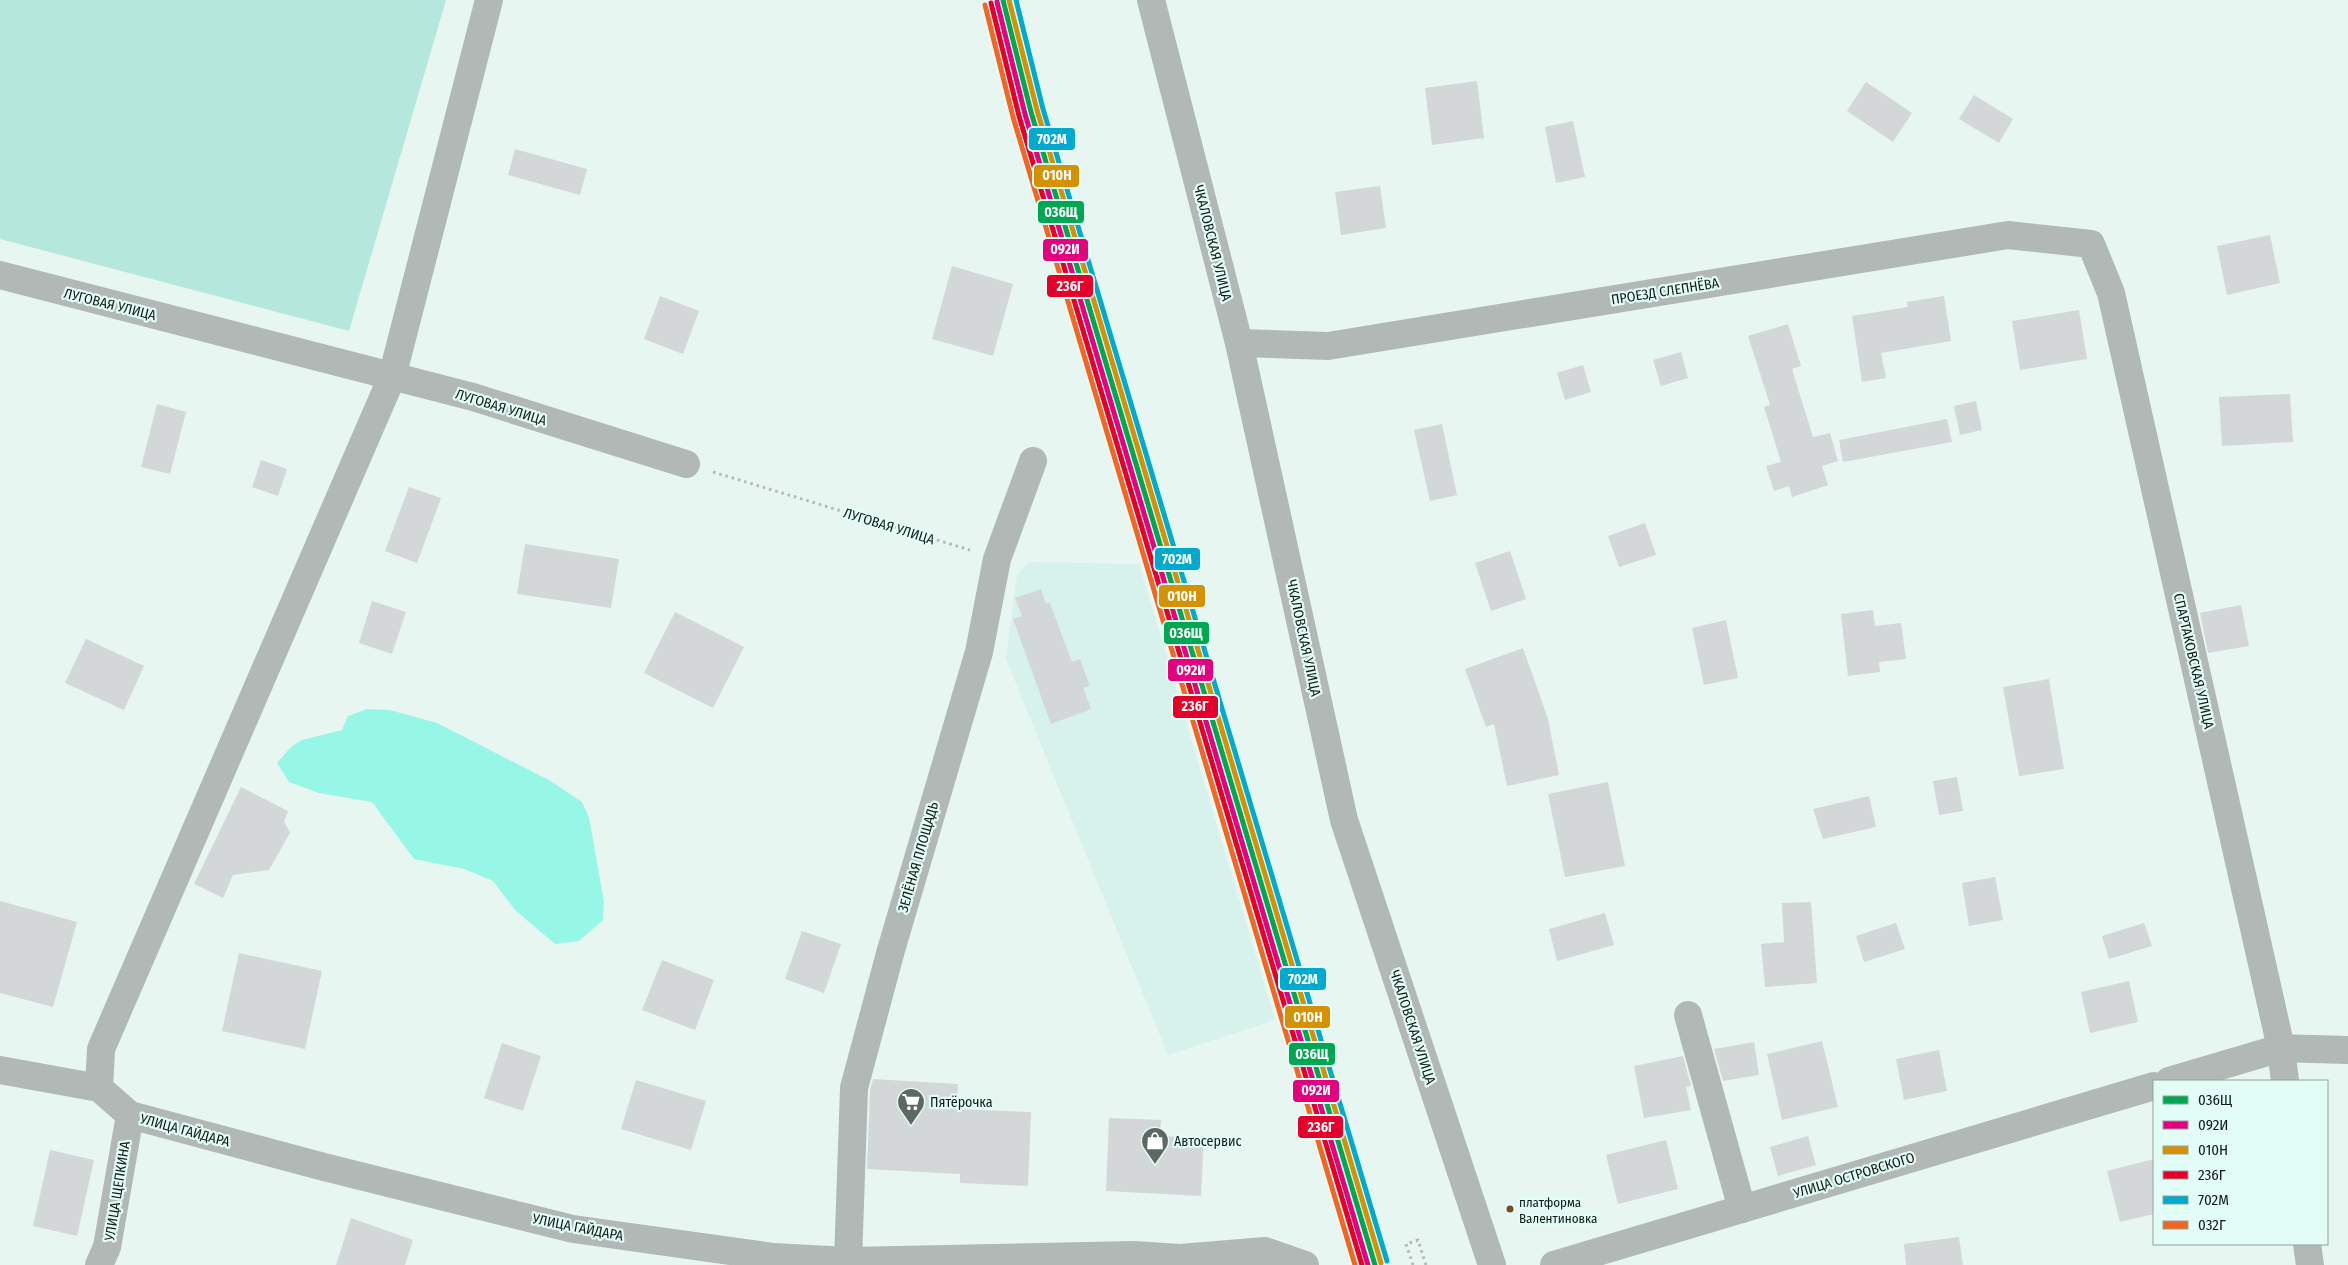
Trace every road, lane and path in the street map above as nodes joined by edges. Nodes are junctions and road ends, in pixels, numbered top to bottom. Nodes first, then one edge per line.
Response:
1 (489, 0) edge
2 (1151, 0) edge
3 (2091, 244) joint
4 (0, 276) edge
5 (1239, 343) junction
6 (392, 377) junction
7 (1033, 461) dead end
8 (686, 464) joint
9 (997, 559) junction
10 (1688, 1014) dead end
11 (2281, 1048) junction
12 (2348, 1050) edge
13 (0, 1070) edge
14 (2172, 1080) edge
15 (2286, 1080) edge
16 (2153, 1086) edge
17 (99, 1088) junction
18 (130, 1115) junction
19 (1742, 1209) junction
20 (2307, 1245) edge
21 (848, 1261) junction
22 (1185, 1262) edge
23 (99, 1265) edge
24 (1305, 1265) edge
25 (1413, 1265) edge
26 (1426, 1265) edge
27 (1492, 1265) edge
28 (1554, 1265) edge
29 (2310, 1265) edge

1 - 6 street
2 - 5 street, ЧКАЛОВСКАЯ УЛИЦА
3 - 5 street, ПРОЕЗД СЛЕПНЁВА
3 - 11 street, СПАРТАКОВСКАЯ УЛИЦА
4 - 6 street, ЛУГОВАЯ УЛИЦА
5 - 27 street, ЧКАЛОВСКАЯ УЛИЦА
6 - 8 street, ЛУГОВАЯ УЛИЦА
6 - 17 street
7 - 9 street, ЗЕЛЁНАЯ ПЛОЩАДЬ
8 - 9 path, ЛУГОВАЯ УЛИЦА
9 - 21 street, ЗЕЛЁНАЯ ПЛОЩАДЬ
10 - 19 street
11 - 12 street
11 - 14 street
11 - 15 street, СПАРТАКОВСКАЯ УЛИЦА
13 - 17 street
16 - 19 street, УЛИЦА ОСТРОВСКОГО
17 - 18 street, УЛИЦА ГАЙДАРА
18 - 21 street, УЛИЦА ГАЙДАРА
18 - 23 street, УЛИЦА ЩЕПКИНА
19 - 28 street, УЛИЦА ОСТРОВСКОГО
20 - 29 street
21 - 22 street, УЛИЦА ГАЙДАРА
22 - 24 street, УЛИЦА ГАЙДАРА
25 - 26 path

